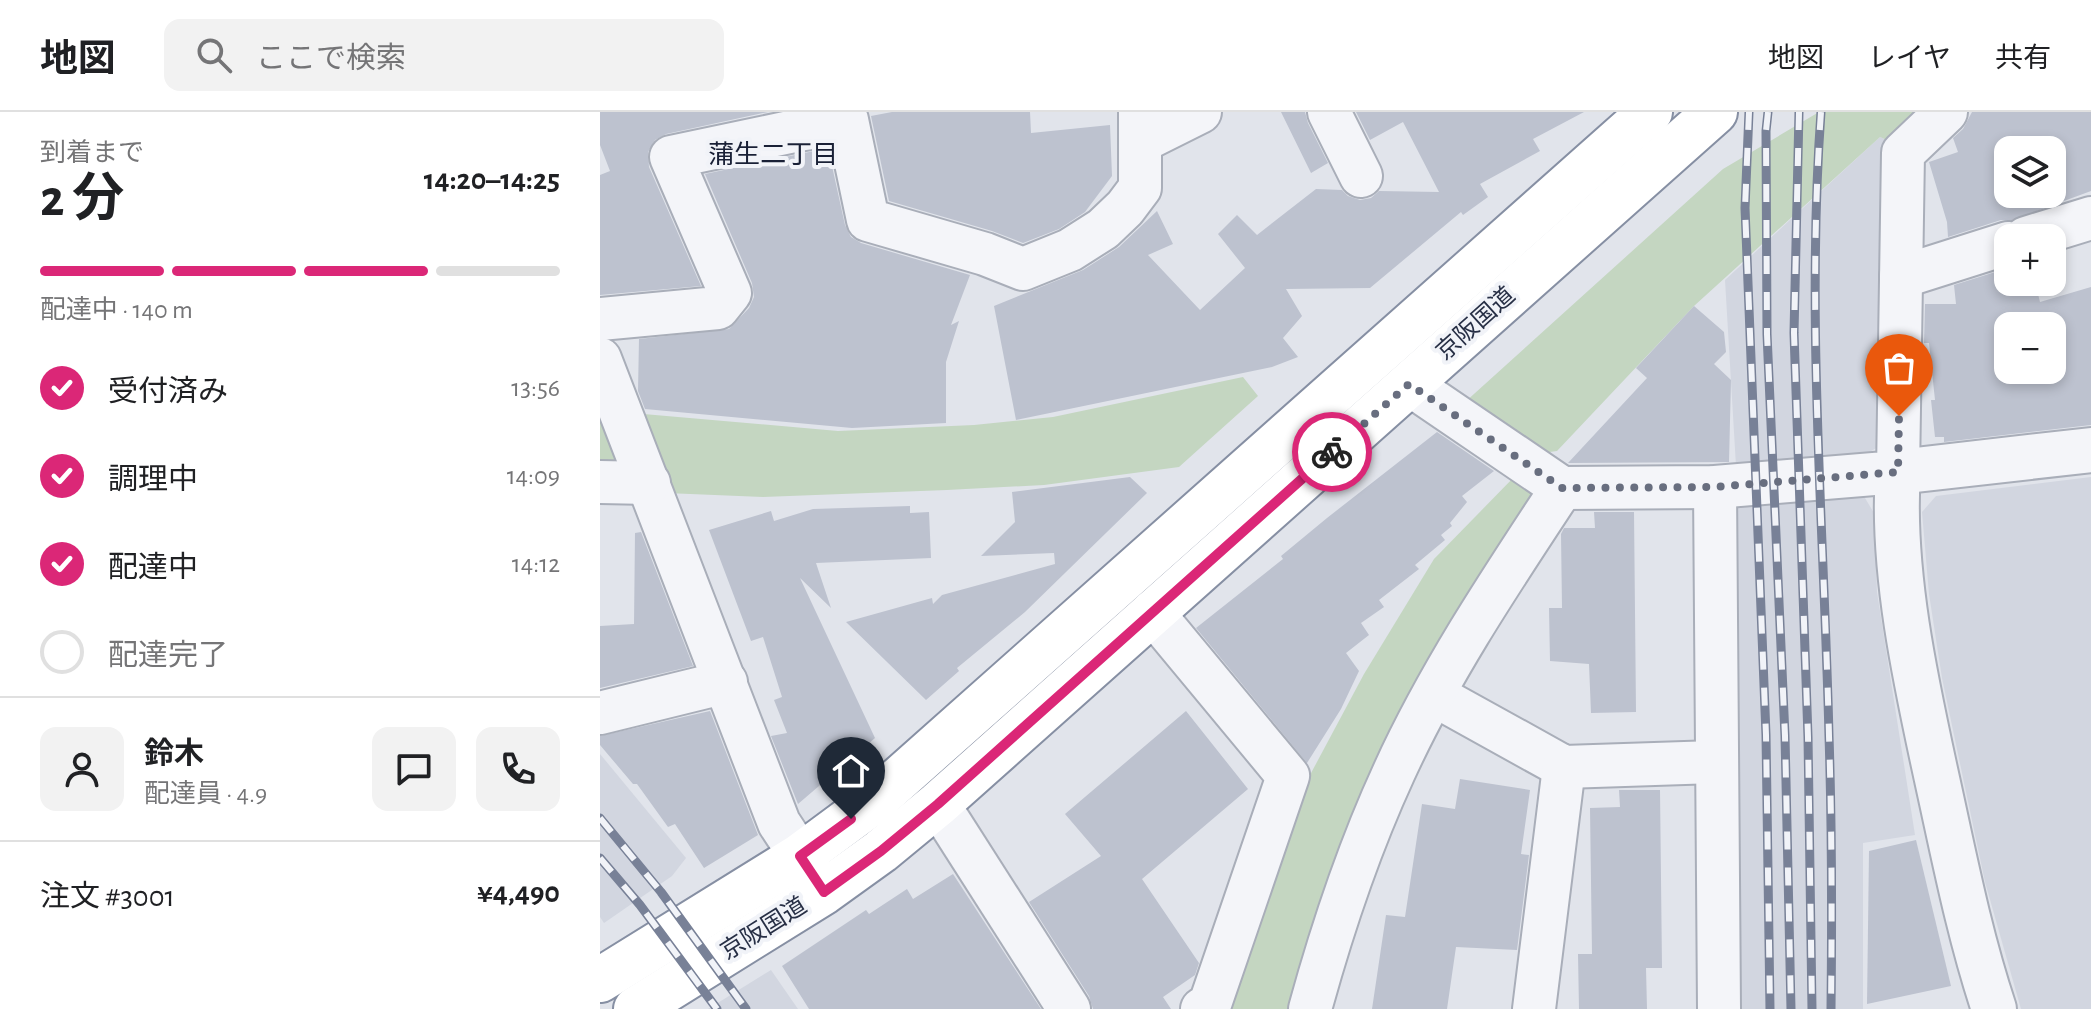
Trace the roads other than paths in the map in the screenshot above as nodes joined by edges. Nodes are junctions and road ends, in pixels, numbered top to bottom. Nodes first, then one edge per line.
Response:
1 (1200, 112) edge
2 (1329, 112) edge
3 (1715, 112) edge
4 (1946, 112) edge
5 (1642, 115) edge
6 (1140, 127) edge
7 (1361, 176) dead end
8 (2091, 218) edge
9 (2066, 226) edge
10 (1994, 247) edge
11 (1901, 277) junction
12 (600, 319) edge
13 (600, 359) edge
14 (1409, 384) junction
15 (2091, 450) edge
16 (1898, 472) junction
17 (600, 482) edge
18 (649, 483) junction
19 (1715, 487) junction
20 (1562, 488) junction
21 (1152, 612) junction
22 (726, 682) junction
23 (1434, 695) junction
24 (600, 713) edge
25 (1715, 762) junction
26 (1564, 767) junction
27 (938, 804) junction
28 (800, 856) junction
29 (824, 892) junction
30 (600, 980) edge
31 (636, 1009) edge
32 (1069, 1009) edge
33 (1202, 1009) edge
34 (1310, 1009) edge
35 (1534, 1009) edge
36 (1719, 1009) edge
37 (1994, 1009) edge

1 - 6 street
2 - 7 street
3 - 14 highway, 京阪国道
4 - 11 street
5 - 28 highway, 京阪国道
6 - 12 street
8 - 9 street
10 - 11 street
11 - 16 street
13 - 18 street
14 - 20 street
14 - 21 highway, 京阪国道
15 - 16 street
16 - 19 street
16 - 37 street
17 - 18 street
18 - 22 street
19 - 20 street
19 - 25 street
20 - 23 street
21 - 27 highway, 京阪国道
21 - 33 street
22 - 24 street
22 - 28 street
23 - 26 street
23 - 34 street
25 - 26 street
25 - 36 street
26 - 35 street
27 - 29 highway, 京阪国道
27 - 32 street
28 - 29 street
28 - 30 highway, 京阪国道
29 - 31 highway, 京阪国道

